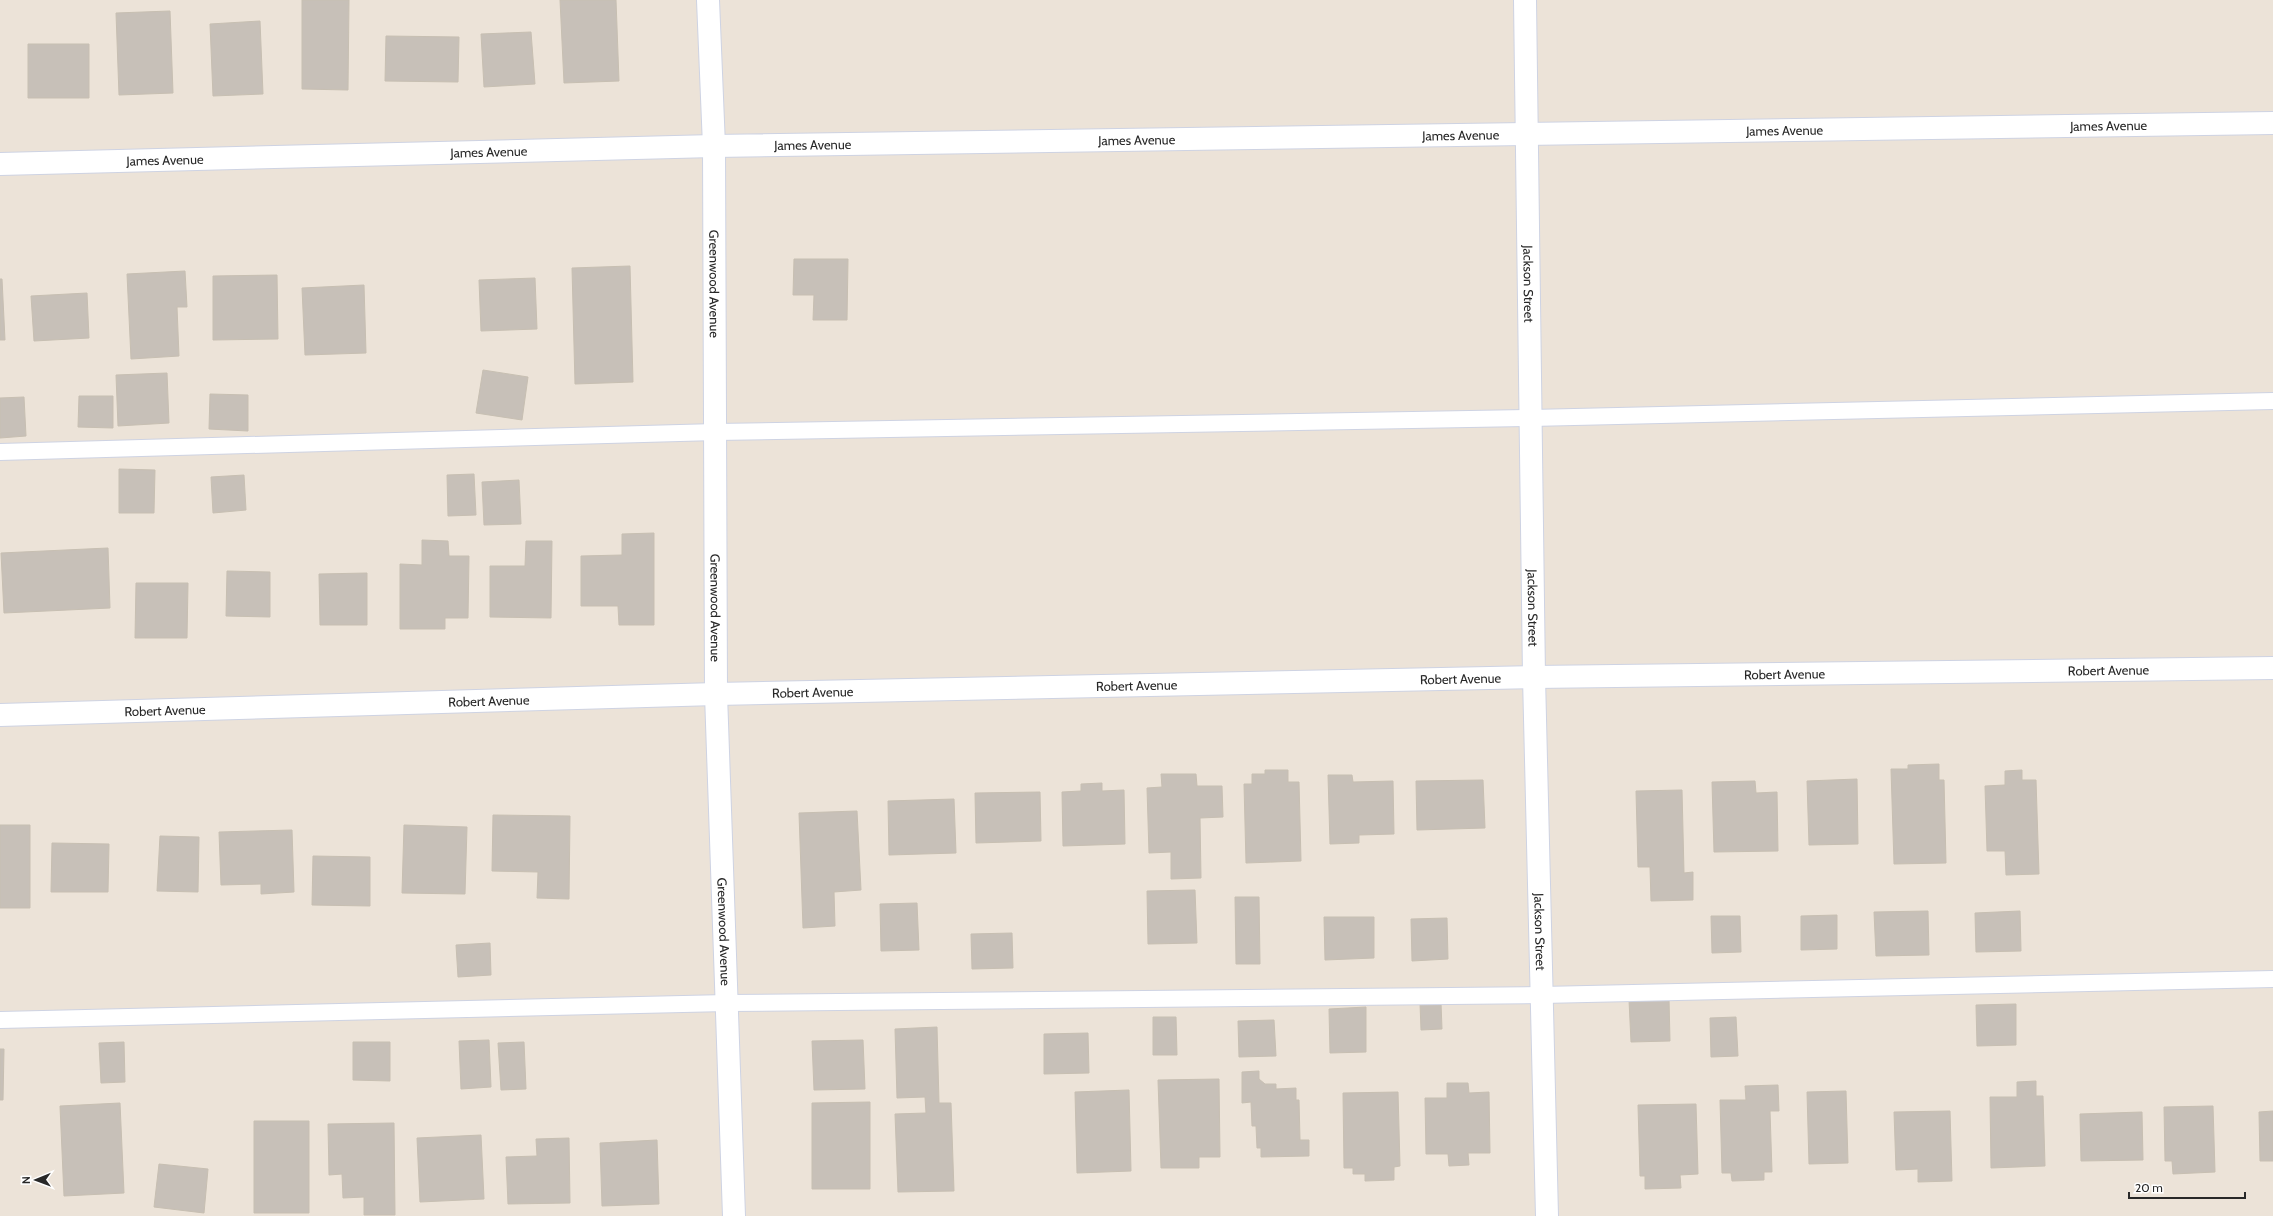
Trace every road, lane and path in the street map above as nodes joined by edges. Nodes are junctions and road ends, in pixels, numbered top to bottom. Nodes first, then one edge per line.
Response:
1 (708, 0) edge
2 (1525, 0) edge
3 (2273, 123) edge
4 (1527, 135) junction
5 (714, 146) junction
6 (0, 164) edge
7 (2273, 401) edge
8 (1531, 418) junction
9 (716, 432) junction
10 (0, 452) edge
11 (2273, 668) edge
12 (1534, 677) junction
13 (716, 694) junction
14 (0, 715) edge
15 (2273, 979) edge
16 (1542, 995) junction
17 (727, 1003) junction
18 (0, 1020) edge
19 (734, 1216) edge
20 (1547, 1216) edge

1 - 5 street, Greenwood Avenue
2 - 4 street, Jackson Street
3 - 4 street, James Avenue
4 - 5 street, James Avenue
4 - 8 street, Jackson Street
5 - 6 street, James Avenue
5 - 9 street, Greenwood Avenue
7 - 8 lane
8 - 9 lane
8 - 12 street, Jackson Street
9 - 10 lane
9 - 13 street, Greenwood Avenue
11 - 12 street, Robert Avenue
12 - 13 street, Robert Avenue
12 - 16 street, Jackson Street
13 - 14 street, Robert Avenue
13 - 17 street, Greenwood Avenue
15 - 16 lane
16 - 17 lane
16 - 20 street, Jackson Street
17 - 18 lane
17 - 19 street, Greenwood Avenue

